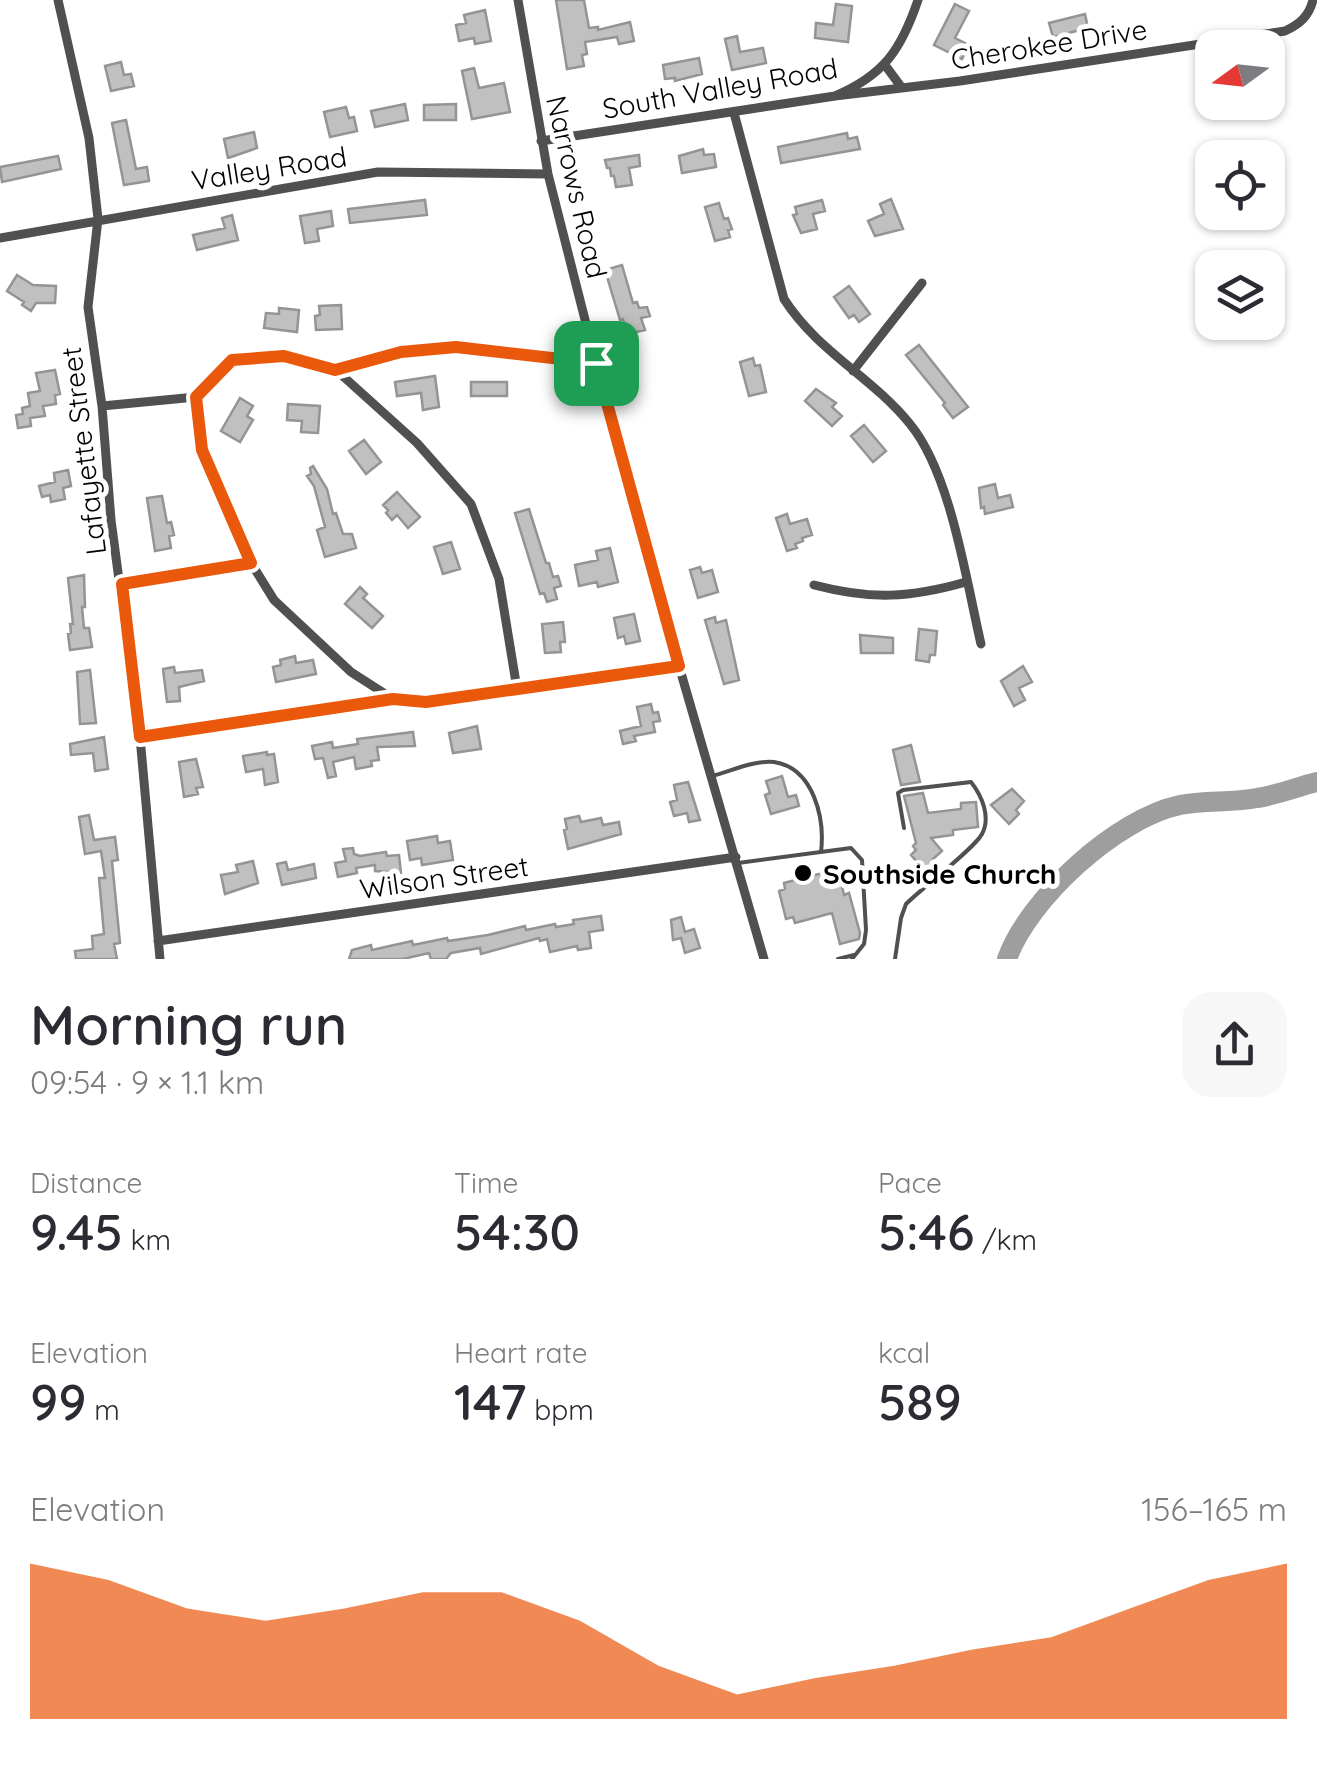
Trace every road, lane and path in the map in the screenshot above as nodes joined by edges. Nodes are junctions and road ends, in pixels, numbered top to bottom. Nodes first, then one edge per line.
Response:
1 (58, 0) edge
2 (518, 0) edge
3 (918, 0) edge
4 (1313, 0) edge
5 (886, 65) junction
6 (902, 88) junction
7 (835, 96) junction
8 (734, 113) junction
9 (541, 141) junction
10 (548, 174) junction
11 (98, 219) junction
12 (0, 238) edge
13 (922, 284) dead end
14 (596, 363) junction
15 (335, 370) junction
16 (853, 371) junction
17 (196, 397) junction
18 (102, 406) junction
19 (251, 563) junction
20 (966, 582) junction
21 (122, 584) junction
22 (814, 584) dead end
23 (981, 644) dead end
24 (679, 666) junction
25 (517, 688) junction
26 (393, 699) junction
27 (140, 737) junction
28 (712, 776) junction
29 (904, 828) dead end
30 (821, 852) junction
31 (737, 860) junction
32 (158, 941) junction
33 (853, 957) edge
34 (160, 959) edge
35 (764, 959) edge
36 (838, 959) edge
37 (895, 959) edge

1 - 11 street, Lafayette Street
2 - 9 street, Narrows Road
3 - 5 street, South Valley Road
4 - 6 street, Cherokee Drive
5 - 6 street
5 - 7 street, South Valley Road
6 - 7 street, Cherokee Drive
7 - 8 street, South Valley Road
8 - 9 street, South Valley Road
8 - 16 street
9 - 10 street, Narrows Road
10 - 11 street, Valley Road
10 - 14 street, Narrows Road
11 - 12 street, Valley Road
11 - 18 street, Lafayette Street
13 - 16 street
14 - 15 street
14 - 24 street, Narrows Road
15 - 17 street
15 - 25 street
16 - 20 street
17 - 18 street
17 - 19 street
18 - 21 street, Lafayette Street
19 - 21 street
19 - 26 street
20 - 22 street
20 - 23 street
21 - 27 street, Lafayette Street
24 - 25 street
24 - 28 street, Narrows Road
25 - 26 street
26 - 27 street
27 - 32 street, Lafayette Street
28 - 30 lane
28 - 31 street, Narrows Road
29 - 37 lane
30 - 31 lane
30 - 33 lane
31 - 32 street, Wilson Street
31 - 35 street, Narrows Road
32 - 34 street, Lafayette Street
33 - 36 lane

